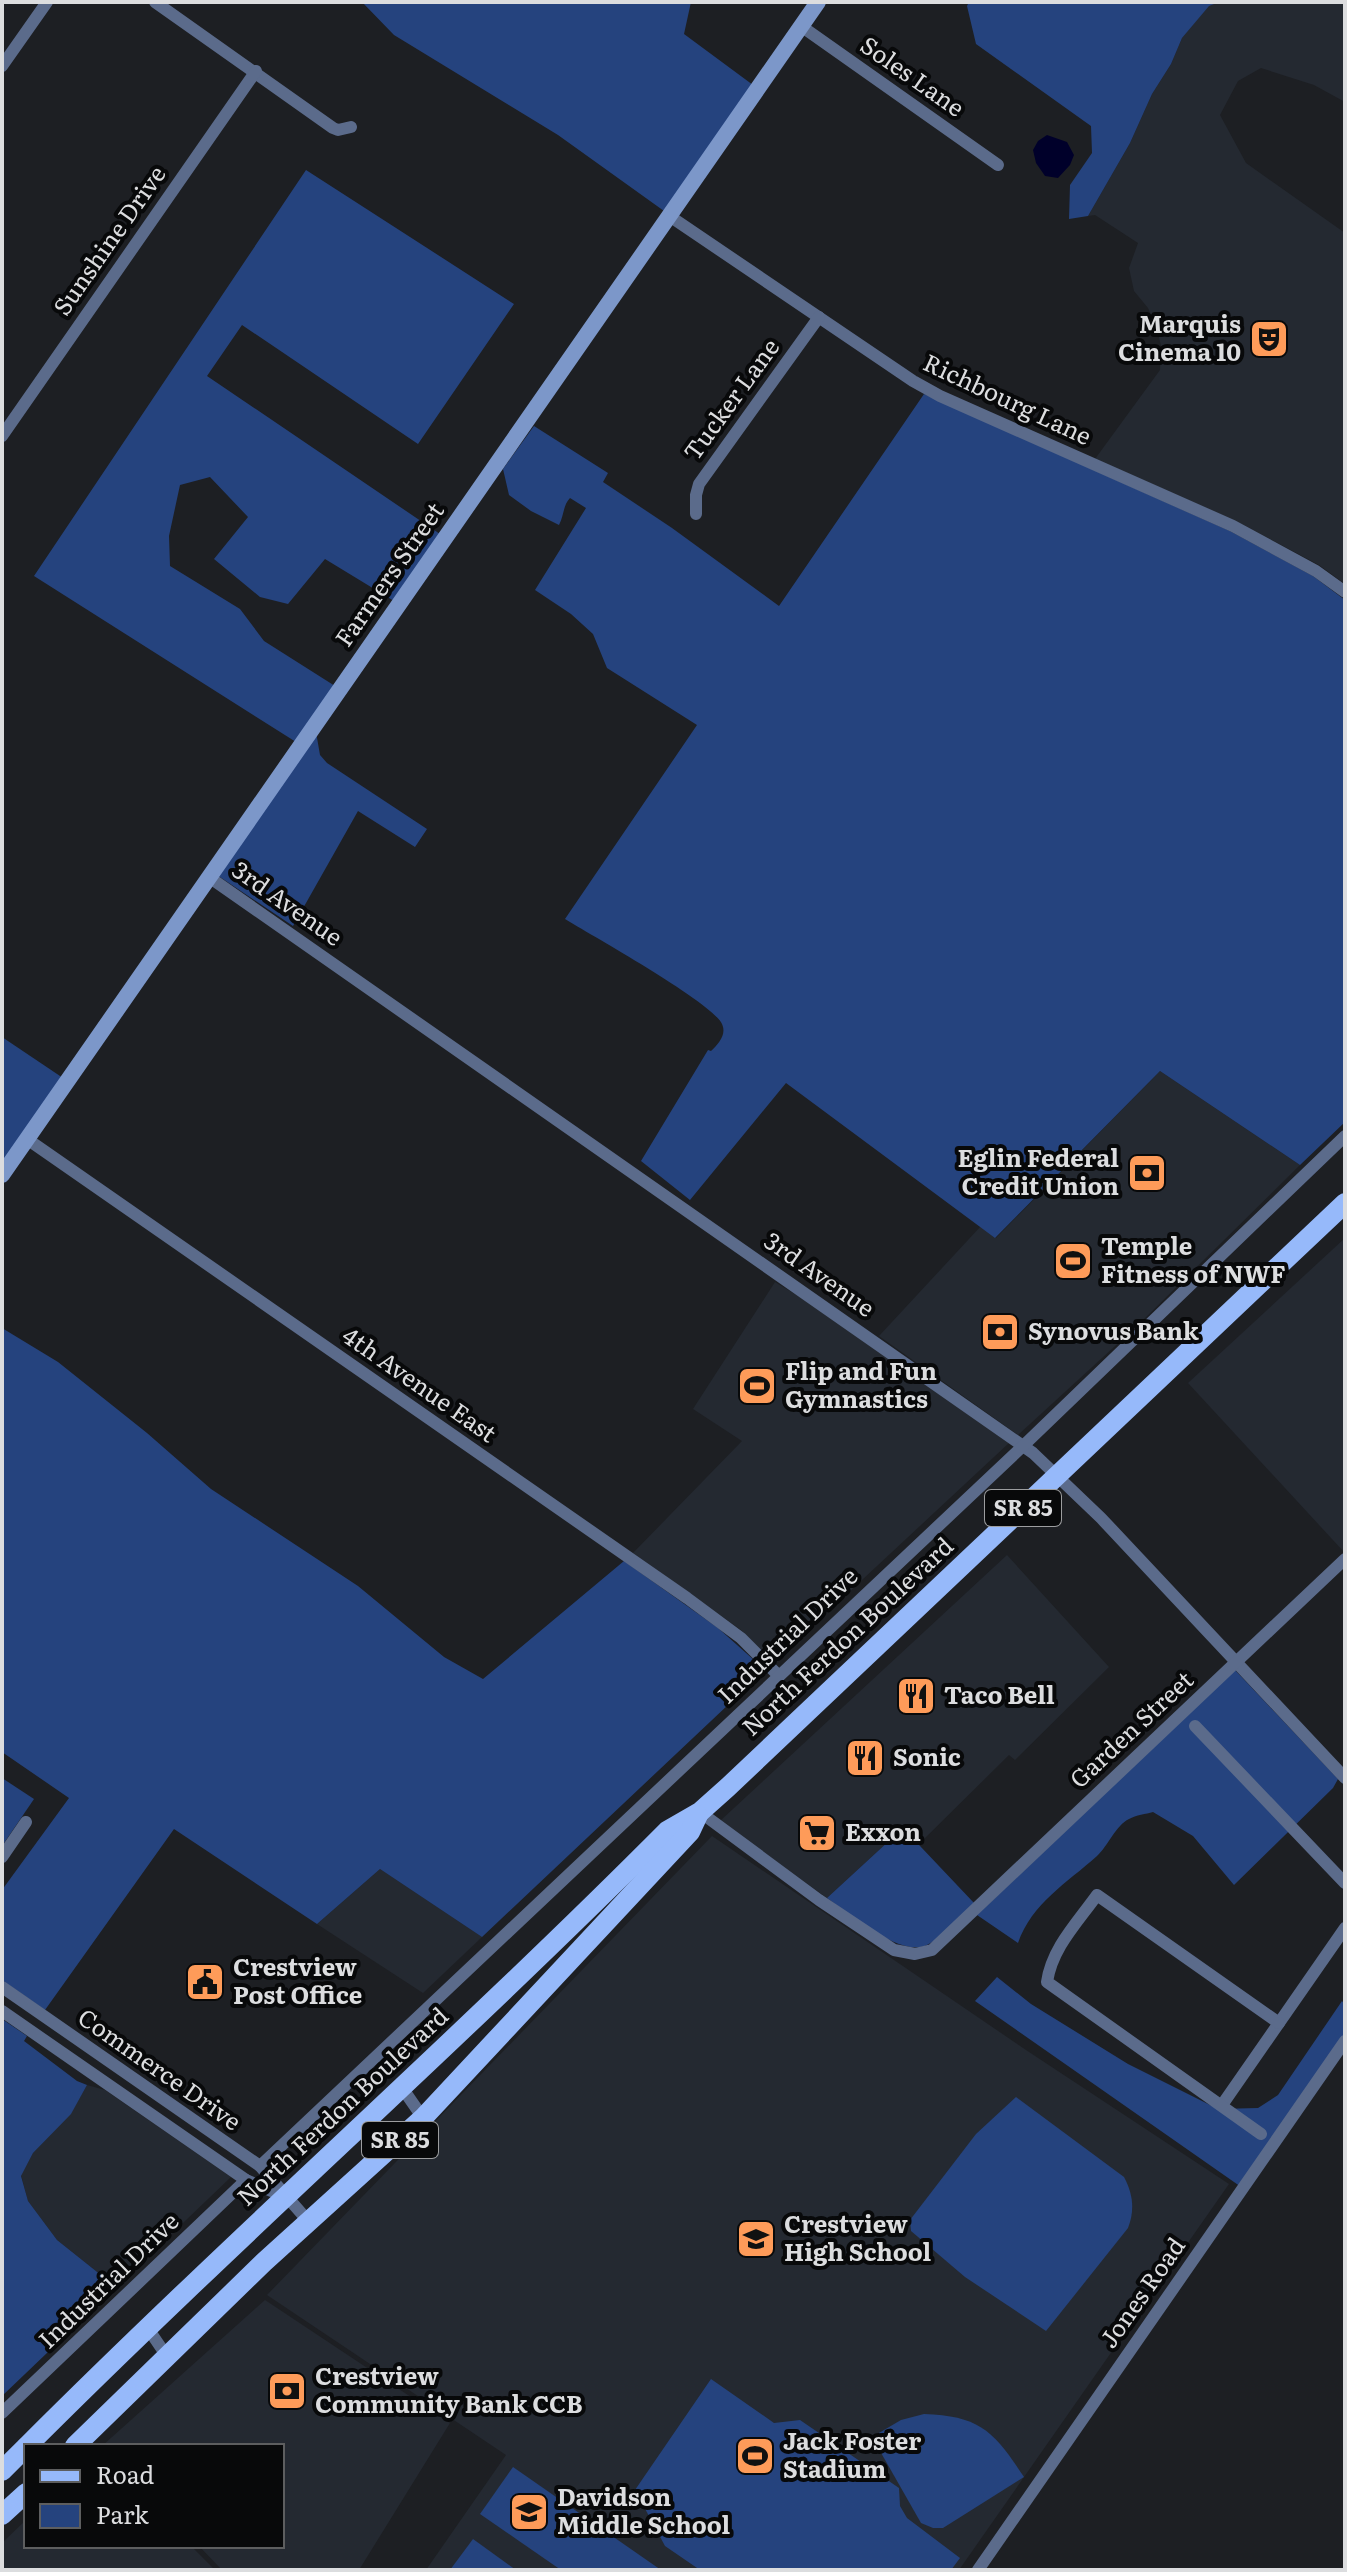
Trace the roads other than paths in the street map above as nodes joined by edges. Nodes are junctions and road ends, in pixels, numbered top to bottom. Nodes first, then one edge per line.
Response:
1 (47, 2) edge
2 (155, 2) edge
3 (818, 2) edge
4 (801, 26) junction
5 (2, 66) edge
6 (256, 71) junction
7 (351, 127) dead end
8 (998, 165) dead end
9 (668, 215) junction
10 (819, 317) junction
11 (2, 436) edge
12 (696, 514) dead end
13 (1345, 592) edge
14 (209, 877) junction
15 (1345, 1136) edge
16 (27, 1139) junction
17 (2, 1175) edge
18 (1345, 1203) edge
19 (1023, 1446) junction
20 (1057, 1476) junction
21 (1345, 1559) edge
22 (1236, 1662) junction
23 (779, 1676) junction
24 (1195, 1726) dead end
25 (1345, 1778) edge
26 (700, 1812) junction
27 (26, 1822) dead end
28 (2, 1857) edge
29 (1345, 1883) edge
30 (1345, 1928) edge
31 (2, 1987) edge
32 (2, 2011) edge
33 (1279, 2023) junction
34 (62, 2029) junction
35 (1345, 2041) edge
36 (51, 2046) junction
37 (403, 2089) junction
38 (1222, 2105) junction
39 (423, 2118) junction
40 (192, 2119) junction
41 (1261, 2134) dead end
42 (181, 2135) junction
43 (260, 2166) junction
44 (246, 2180) junction
45 (284, 2196) junction
46 (309, 2222) junction
47 (147, 2327) junction
48 (168, 2358) junction
49 (2, 2413) edge
50 (28, 2444) edge
51 (77, 2444) edge
52 (24, 2448) edge
53 (2, 2471) edge
54 (24, 2495) edge
55 (2, 2515) edge
56 (978, 2570) edge

1 - 5 street
2 - 6 street
3 - 4 street, Farmers Street
4 - 8 street, Soles Lane
4 - 9 street, Farmers Street
6 - 7 street
6 - 11 street, Sunshine Drive
9 - 10 street, Richbourg Lane
9 - 14 street, Farmers Street
10 - 12 street, Tucker Lane
10 - 13 street, Richbourg Lane
14 - 16 street, Farmers Street
14 - 19 street, 3rd Avenue
15 - 19 street, Industrial Drive
16 - 17 street, Farmers Street
16 - 23 street, 4th Avenue East
18 - 20 main road, North Ferdon Boulevard / SR 85
19 - 20 street, 3rd Avenue
19 - 23 street, Industrial Drive
20 - 22 street, 3rd Avenue
20 - 26 main road, North Ferdon Boulevard / SR 85
21 - 22 street, Garden Street
22 - 25 street, 3rd Avenue
22 - 26 street, Garden Street
23 - 43 street, Industrial Drive
24 - 29 street
26 - 37 main road, North Ferdon Boulevard / SR 85
26 - 39 main road, North Ferdon Boulevard / SR 85
27 - 28 street
30 - 33 street
31 - 34 street, Commerce Drive
32 - 36 street, Commerce Drive
33 - 38 street
33 - 38 street
34 - 36 street
34 - 40 street, Commerce Drive
35 - 56 street, Jones Road
36 - 42 street, Commerce Drive
37 - 39 street
37 - 45 main road, North Ferdon Boulevard / SR 85
38 - 41 street
39 - 46 main road, North Ferdon Boulevard / SR 85
40 - 42 street
40 - 43 street, Commerce Drive
42 - 44 street, Commerce Drive
43 - 45 street, Commerce Drive
44 - 45 street, Commerce Drive
44 - 49 street, Industrial Drive
45 - 46 street, Commerce Drive
45 - 47 main road, North Ferdon Boulevard / SR 85
46 - 48 main road, North Ferdon Boulevard / SR 85
47 - 48 street
47 - 50 main road, North Ferdon Boulevard / SR 85
48 - 51 main road, North Ferdon Boulevard / SR 85
52 - 53 main road, North Ferdon Boulevard / SR 85
54 - 55 main road

